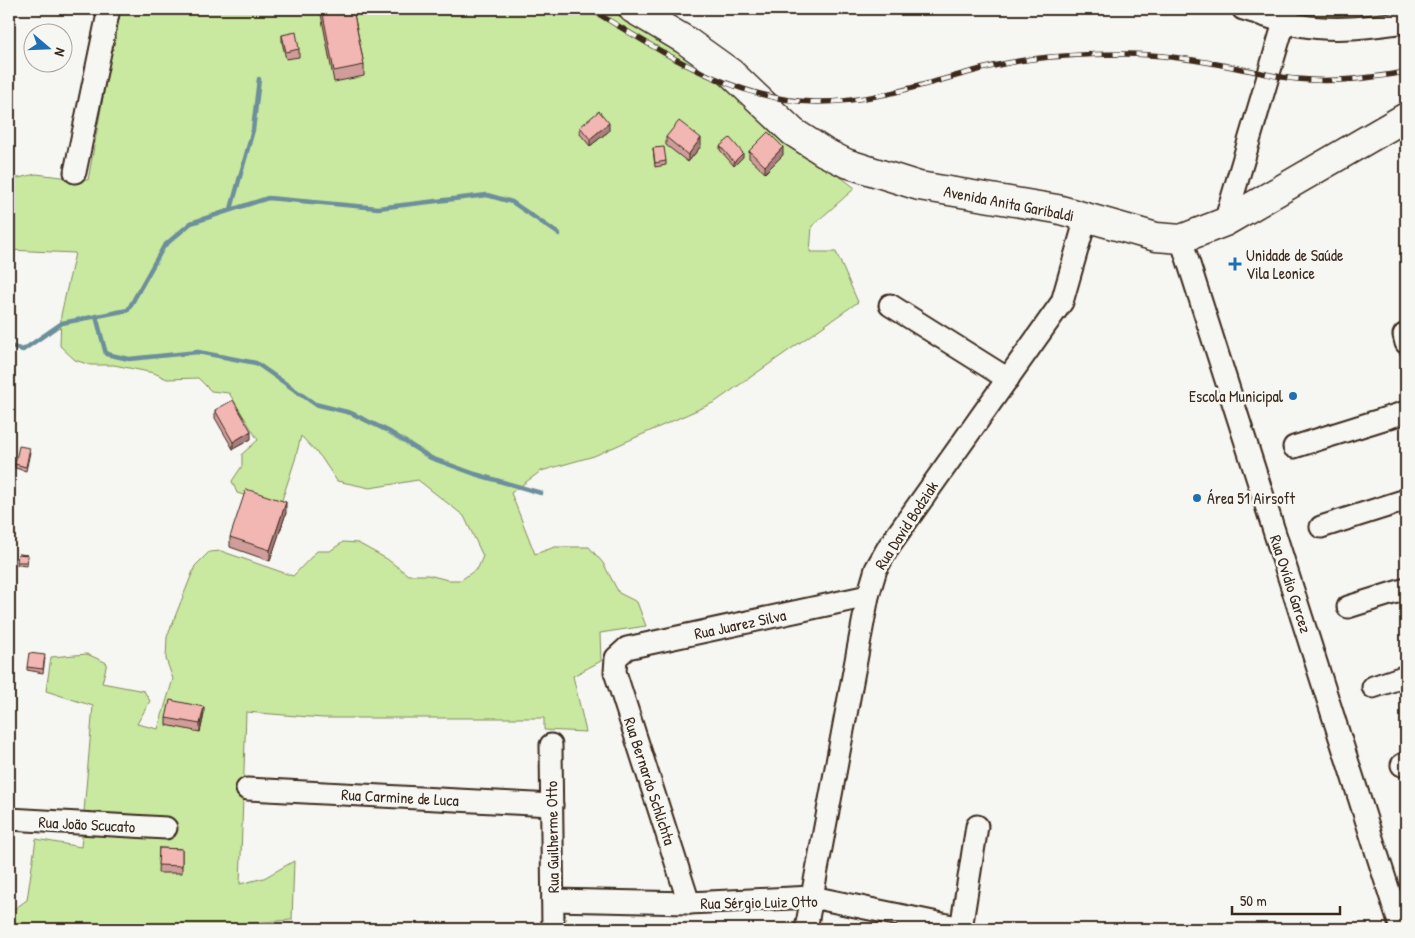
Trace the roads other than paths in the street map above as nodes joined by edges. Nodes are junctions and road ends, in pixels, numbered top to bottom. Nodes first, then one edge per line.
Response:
1 (109, 9) edge
2 (634, 9) edge
3 (1242, 9) edge
4 (1286, 15) edge
5 (1406, 22) edge
6 (1406, 118) edge
7 (75, 172) dead end
8 (1086, 218) junction
9 (1226, 222) junction
10 (1181, 239) junction
11 (890, 305) dead end
12 (1008, 379) junction
13 (1406, 412) edge
14 (1294, 447) dead end
15 (1406, 500) edge
16 (1322, 527) dead end
17 (1406, 589) edge
18 (868, 596) junction
19 (1348, 607) dead end
20 (616, 658) joint
21 (1406, 676) edge
22 (1373, 687) dead end
23 (551, 745) dead end
24 (247, 789) dead end
25 (552, 805) junction
26 (9, 819) edge
27 (977, 826) dead end
28 (166, 828) dead end
29 (812, 897) junction
30 (553, 900) junction
31 (689, 903) junction
32 (553, 929) edge
33 (806, 929) edge
34 (961, 929) edge
35 (1401, 929) edge

1 - 7 street
2 - 8 main road, Avenida Anita Garibaldi
3 - 4 street
4 - 5 street
4 - 9 street
6 - 9 main road, Avenida Anita Garibaldi
8 - 10 main road, Avenida Anita Garibaldi
8 - 12 street, Rua David Bodziak
9 - 10 main road, Avenida Anita Garibaldi
10 - 35 street, Rua Ovídio Garcez
11 - 12 street
12 - 18 street, Rua David Bodziak
13 - 14 street
15 - 16 street
17 - 19 street
18 - 20 street, Rua Juarez Silva
18 - 29 street, Rua David Bodziak
20 - 31 street, Rua Bernardo Schlichta
21 - 22 street
23 - 25 street, Rua Guilherme Otto
24 - 25 street, Rua Carmine de Luca
25 - 30 street, Rua Guilherme Otto
26 - 28 street, Rua João Scucato
27 - 34 street
29 - 31 street, Rua Sérgio Luiz Otto
29 - 33 street, Rua David Bodziak
29 - 34 street, Rua Sérgio Luiz Otto
30 - 31 street, Rua Sérgio Luiz Otto
30 - 32 street, Rua Guilherme Otto

